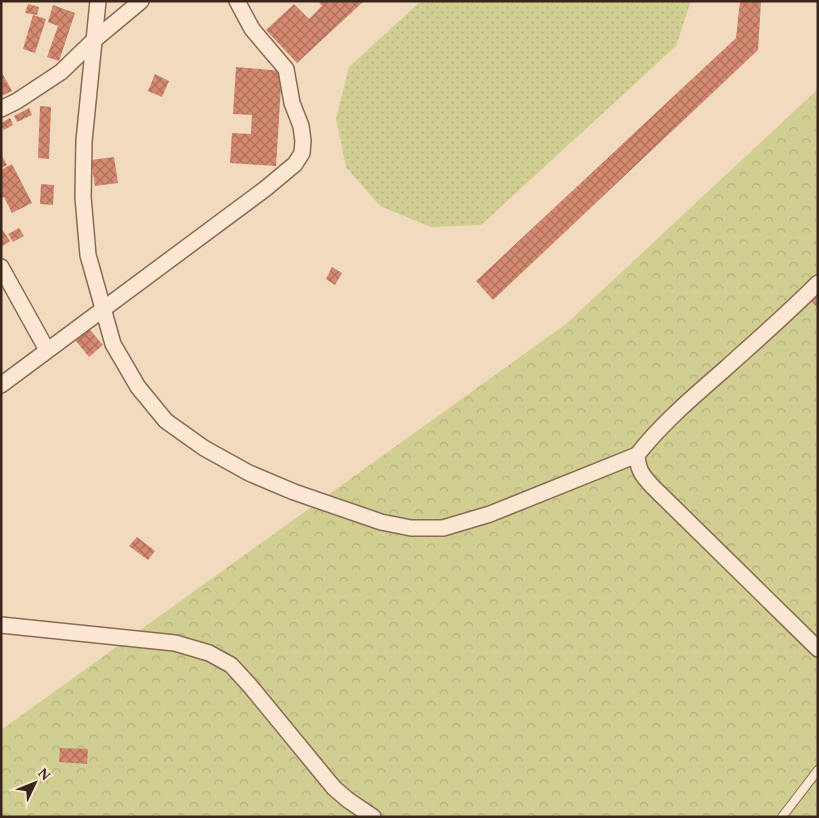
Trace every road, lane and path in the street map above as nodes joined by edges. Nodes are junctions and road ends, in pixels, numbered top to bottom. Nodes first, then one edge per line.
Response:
1 (98, 1) edge
2 (141, 1) edge
3 (238, 1) edge
4 (94, 41) junction
5 (1, 109) edge
6 (1, 266) edge
7 (818, 283) edge
8 (103, 311) junction
9 (47, 350) junction
10 (1, 385) edge
11 (637, 455) junction
12 (1, 625) edge
13 (818, 649) edge
14 (818, 770) edge
15 (373, 817) edge
16 (782, 817) edge

1 - 4 street
2 - 4 street
3 - 8 street
4 - 5 street
4 - 8 street
6 - 9 street
7 - 11 street
8 - 9 street
8 - 11 street
9 - 10 street
11 - 13 street
12 - 15 street
14 - 16 lane

